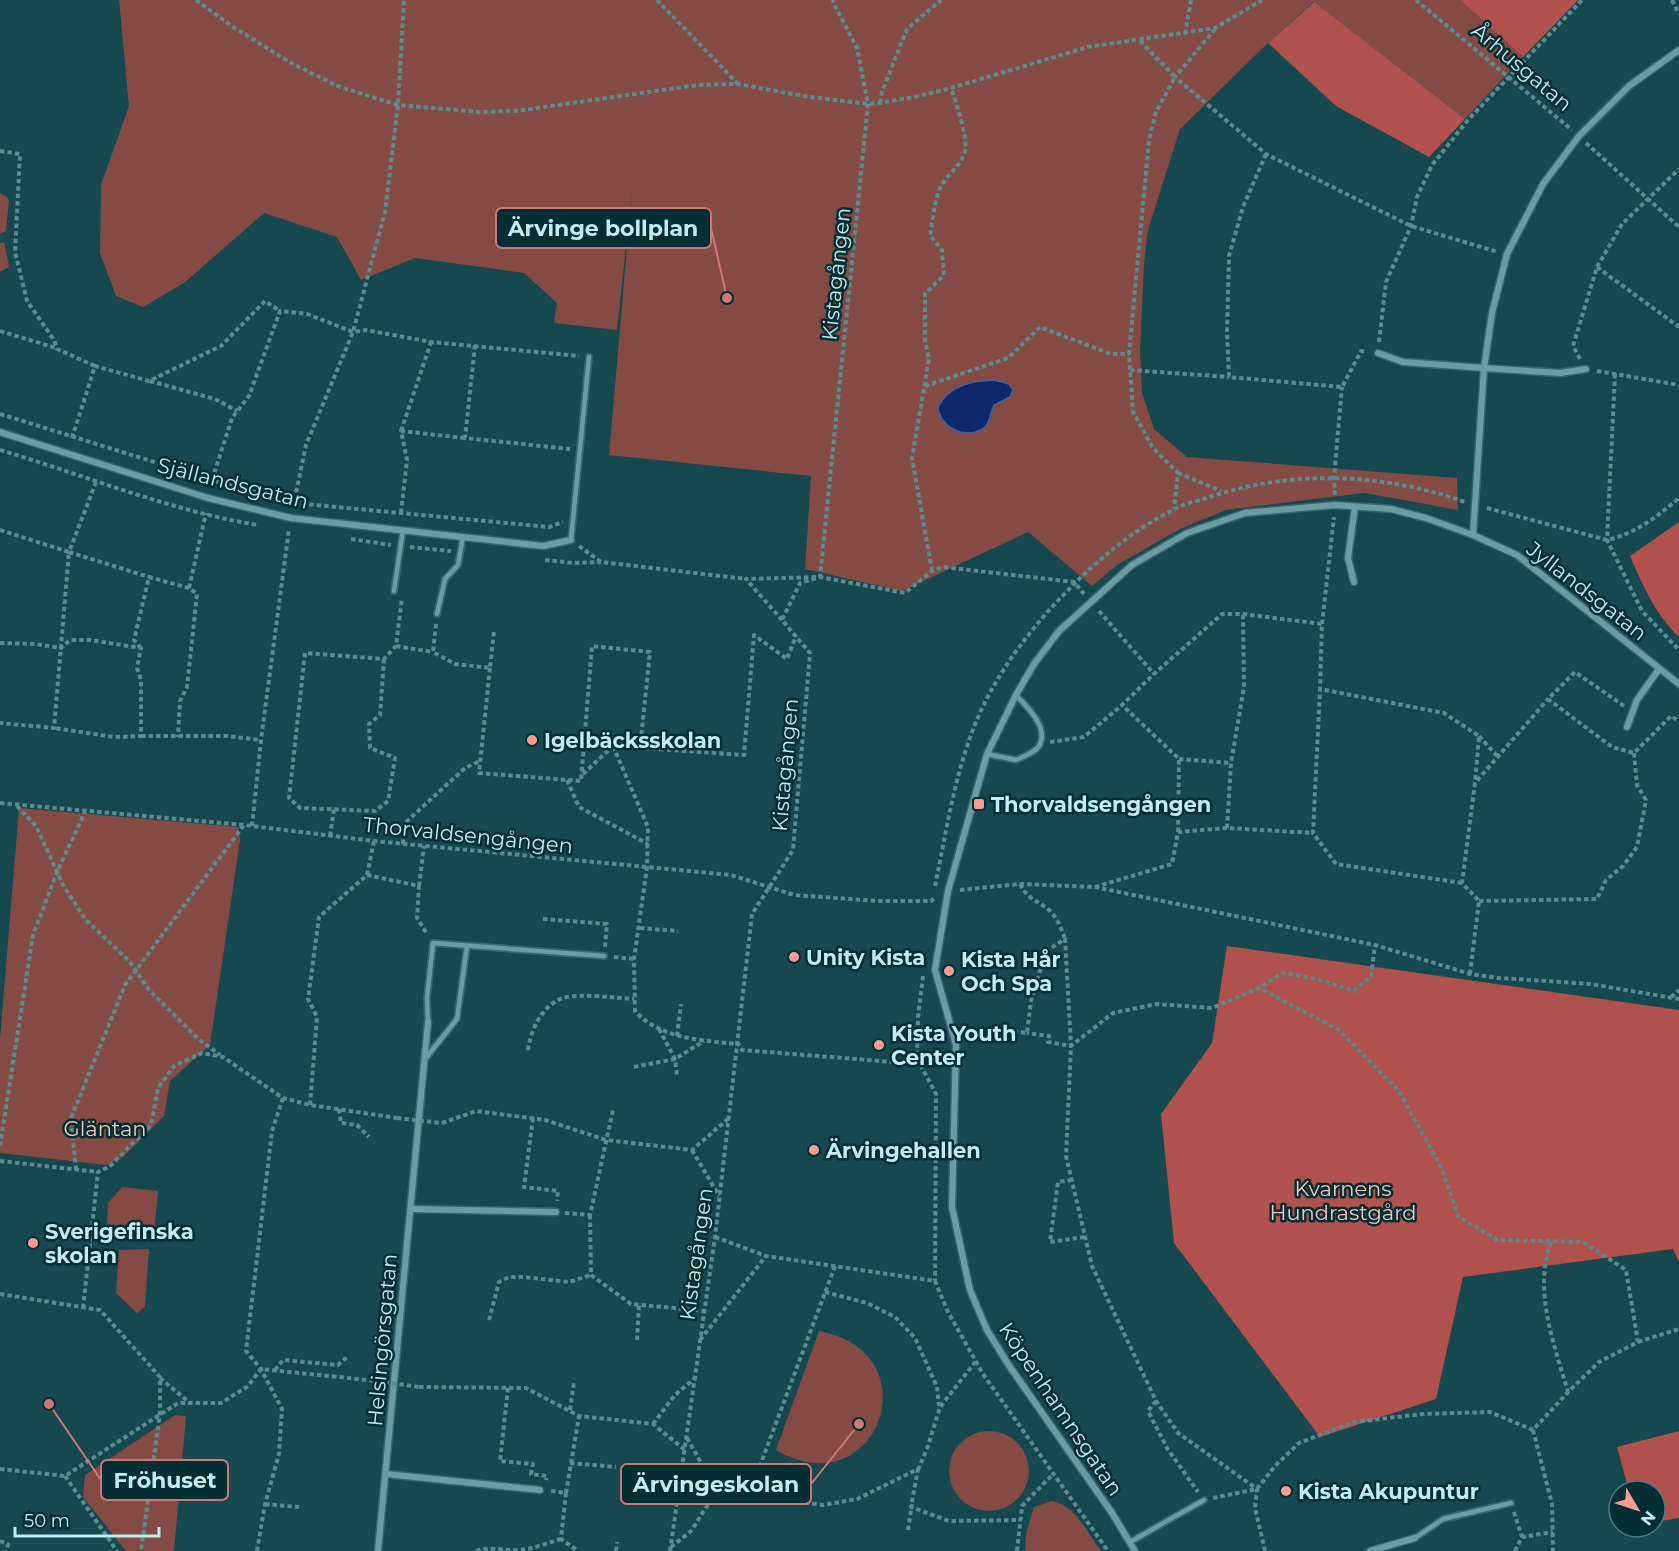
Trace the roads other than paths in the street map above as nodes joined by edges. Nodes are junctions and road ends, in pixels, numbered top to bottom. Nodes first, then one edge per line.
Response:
1 (1679, 50) edge
2 (1378, 353) road end
3 (589, 357) road end
4 (1484, 368) junction
5 (1586, 369) road end
6 (0, 432) edge
7 (1355, 507) junction
8 (403, 530) junction
9 (1473, 535) junction
10 (463, 537) junction
11 (571, 540) joint
12 (1354, 582) dead end
13 (394, 591) road end
14 (436, 614) road end
15 (1659, 669) junction
16 (1679, 684) edge
17 (1016, 695) junction
18 (1627, 727) dead end
19 (987, 754) junction
20 (948, 891) joint
21 (467, 946) junction
22 (604, 956) road end
23 (428, 1022) joint
24 (425, 1059) junction
25 (412, 1209) junction
26 (559, 1212) road end
27 (386, 1474) junction
28 (542, 1491) road end
29 (1204, 1500) road end
30 (1511, 1503) road end
31 (1415, 1538) joint
32 (1130, 1542) junction
33 (378, 1551) edge
34 (1135, 1551) edge
35 (1370, 1551) edge

1 - 4 street, Århusgatan
2 - 4 street
3 - 11 lane
4 - 5 street
4 - 9 street, Århusgatan
6 - 8 street, Själlandsgatan
7 - 9 street, Jyllandsgatan
7 - 12 street
7 - 17 street, Jyllandsgatan
8 - 10 street, Själlandsgatan
8 - 13 lane
9 - 15 street, Jyllandsgatan
10 - 11 street, Själlandsgatan
10 - 14 lane
15 - 16 street, Jyllandsgatan
15 - 18 street
17 - 19 street, Jyllandsgatan
17 - 19 lane
19 - 20 street, Jyllandsgatan
20 - 32 street, Köpenhamnsgatan
21 - 22 lane
21 - 23 lane, Helsingörsgatan
21 - 24 lane
23 - 24 street, Helsingörsgatan
24 - 25 street, Helsingörsgatan
25 - 26 street
25 - 27 street, Helsingörsgatan
27 - 28 street
27 - 33 street, Helsingörsgatan
29 - 32 lane
30 - 31 lane
31 - 35 street
32 - 34 street, Köpenhamnsgatan

